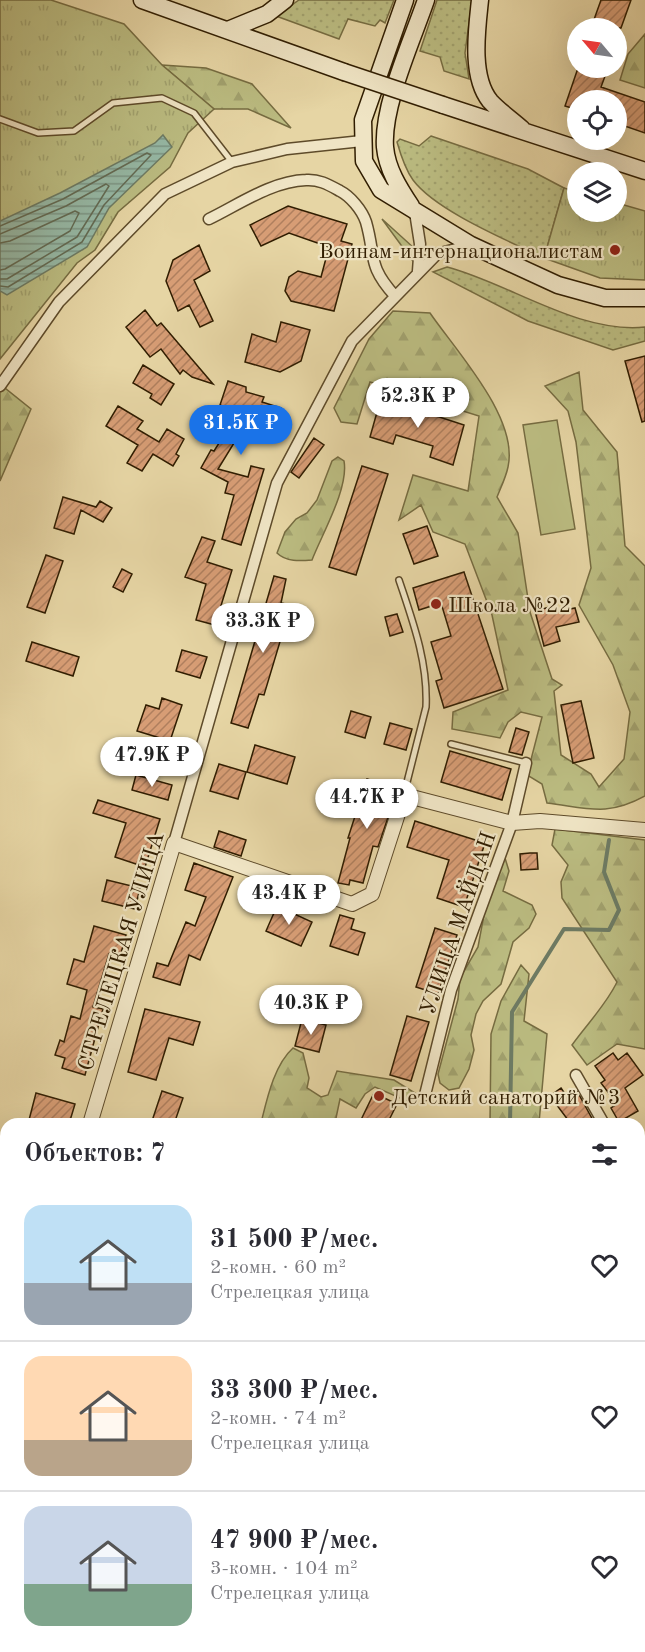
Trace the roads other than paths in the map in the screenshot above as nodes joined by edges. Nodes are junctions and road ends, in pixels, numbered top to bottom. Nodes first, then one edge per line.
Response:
1 (142, 0) edge
2 (285, 0) edge
3 (405, 0) edge
4 (426, 0) edge
5 (480, 0) edge
6 (228, 30) junction
7 (0, 119) edge
8 (530, 135) junction
9 (362, 141) junction
10 (232, 162) junction
11 (645, 171) edge
12 (415, 212) junction
13 (209, 219) dead end
14 (471, 245) junction
15 (418, 271) junction
16 (395, 296) junction
17 (645, 298) edge
18 (0, 386) edge
19 (399, 580) dead end
20 (451, 744) dead end
21 (526, 763) joint
22 (404, 795) junction
23 (512, 823) junction
24 (645, 830) edge
25 (174, 843) junction
26 (576, 1075) dead end
27 (425, 1095) dead end
28 (92, 1118) edge
29 (601, 1118) edge

1 - 6 main road
2 - 6 main road
3 - 9 main road
4 - 12 main road
5 - 8 main road
6 - 8 main road, bridge
7 - 10 lane
8 - 11 main road
9 - 10 street
9 - 12 main road
10 - 18 street
12 - 14 main road
12 - 15 street
13 - 16 street
14 - 15 street, СТРЕЛЕЦКАЯ УЛИЦА
14 - 17 main road
15 - 16 street, СТРЕЛЕЦКАЯ УЛИЦА
16 - 25 street, СТРЕЛЕЦКАЯ УЛИЦА
19 - 22 lane
20 - 21 lane
21 - 23 street, УЛИЦА МАЙДАН
22 - 23 street
22 - 25 street
23 - 24 street
23 - 27 street, УЛИЦА МАЙДАН
25 - 28 street, СТРЕЛЕЦКАЯ УЛИЦА
26 - 29 street

